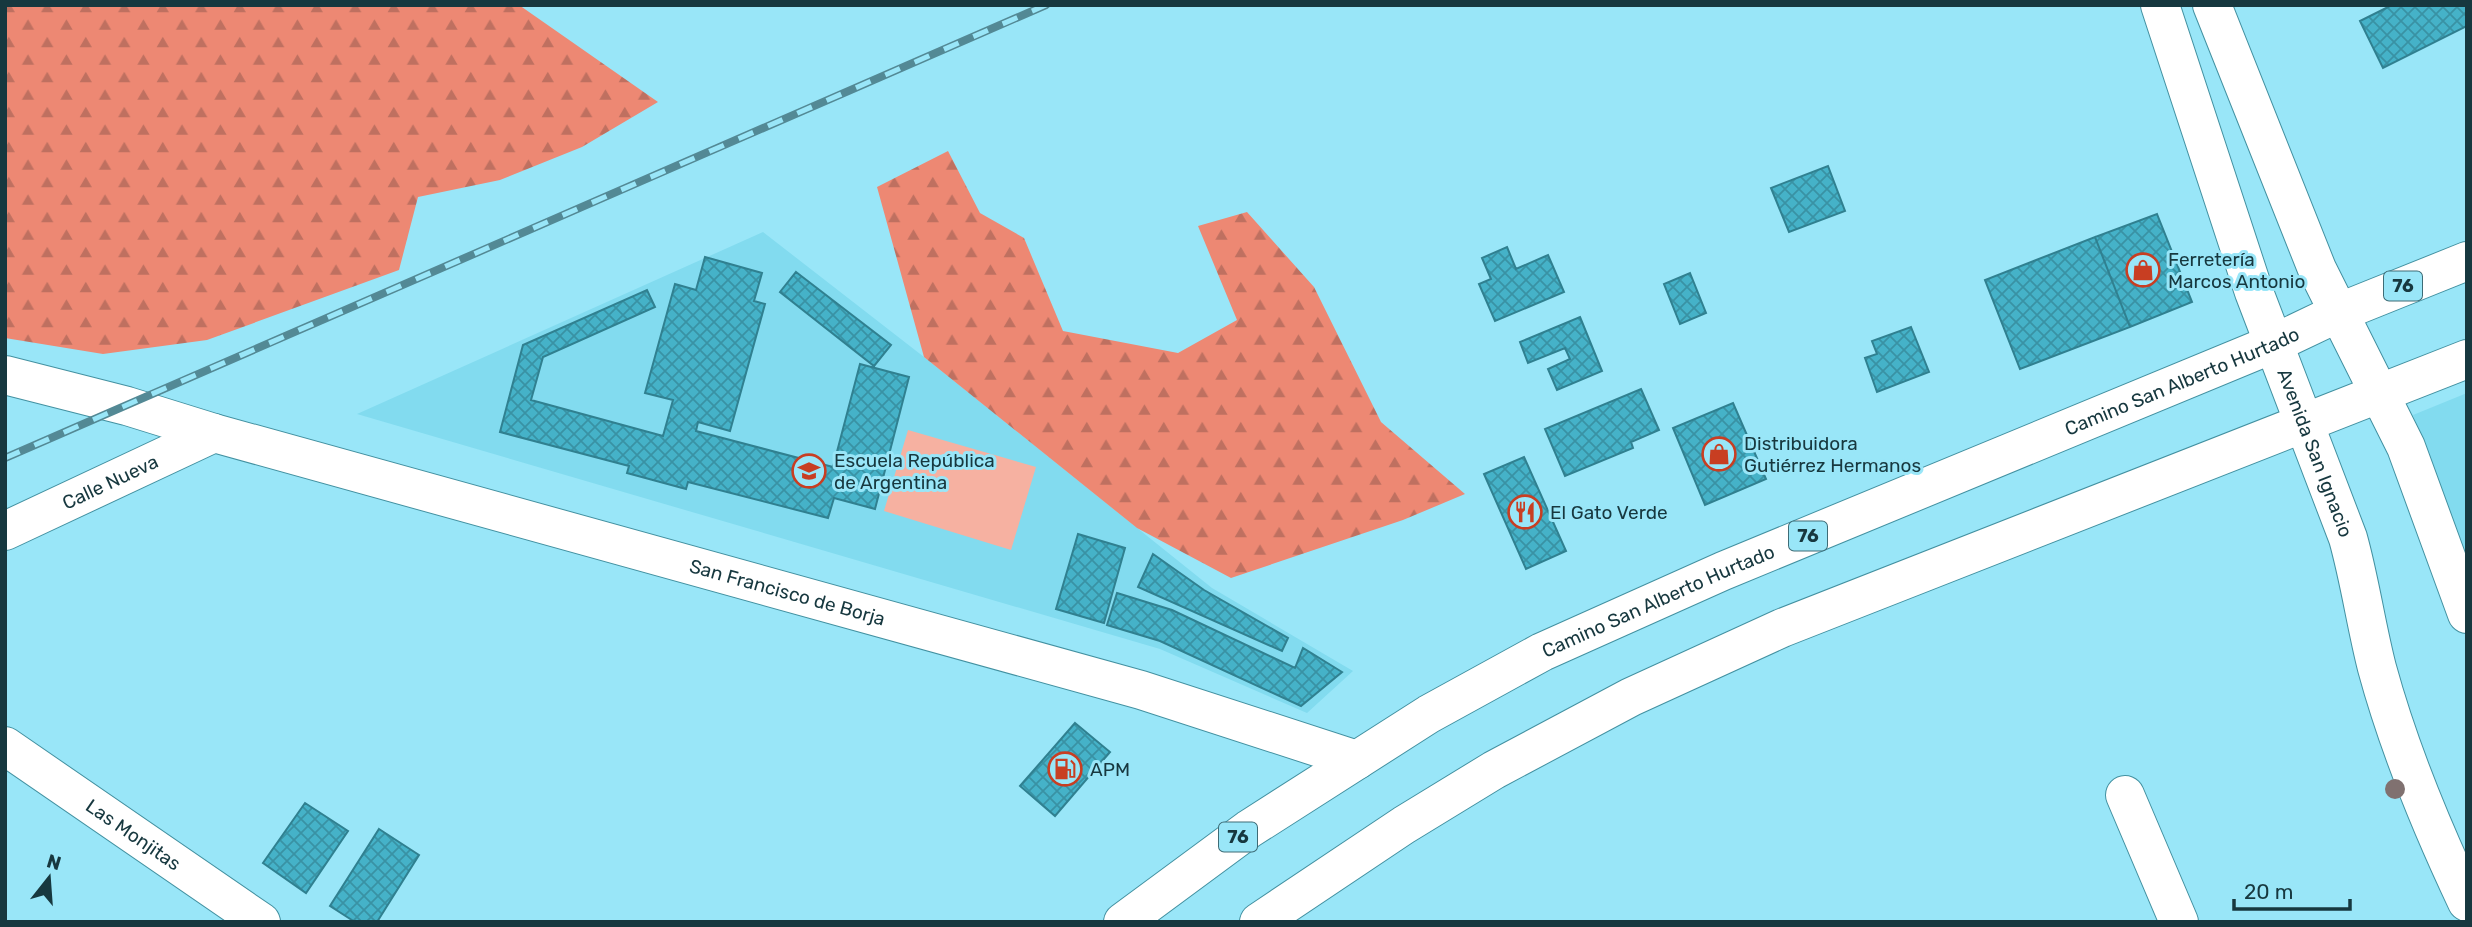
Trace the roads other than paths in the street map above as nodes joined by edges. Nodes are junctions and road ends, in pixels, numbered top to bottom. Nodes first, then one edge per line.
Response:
1 (2160, 5) edge
2 (2212, 5) edge
3 (2467, 261) edge
4 (2340, 312) junction
5 (2274, 343) junction
6 (2467, 359) edge
7 (5, 375) edge
8 (2380, 392) junction
9 (2304, 422) junction
10 (214, 433) junction
11 (5, 531) edge
12 (2464, 593) edge
13 (5, 746) edge
14 (1357, 760) junction
15 (2125, 796) dead end
16 (2467, 902) edge
17 (261, 922) edge
18 (1123, 922) edge
19 (1259, 922) edge
20 (2179, 922) edge

1 - 5 main road, Avenida San Ignacio
2 - 4 main road
3 - 4 main road, Camino San Alberto Hurtado / 76
4 - 5 main road, Camino San Alberto Hurtado / 76
4 - 8 main road
5 - 9 main road, Avenida San Ignacio
5 - 14 main road, Camino San Alberto Hurtado / 76
6 - 8 main road
7 - 10 main road, San Francisco de Borja
8 - 9 main road
8 - 12 main road
9 - 16 main road, Avenida San Ignacio
9 - 19 main road
10 - 11 main road, Calle Nueva
10 - 14 main road, San Francisco de Borja
13 - 17 main road, Las Monjitas
14 - 18 main road, Camino San Alberto Hurtado / 76
15 - 20 main road

